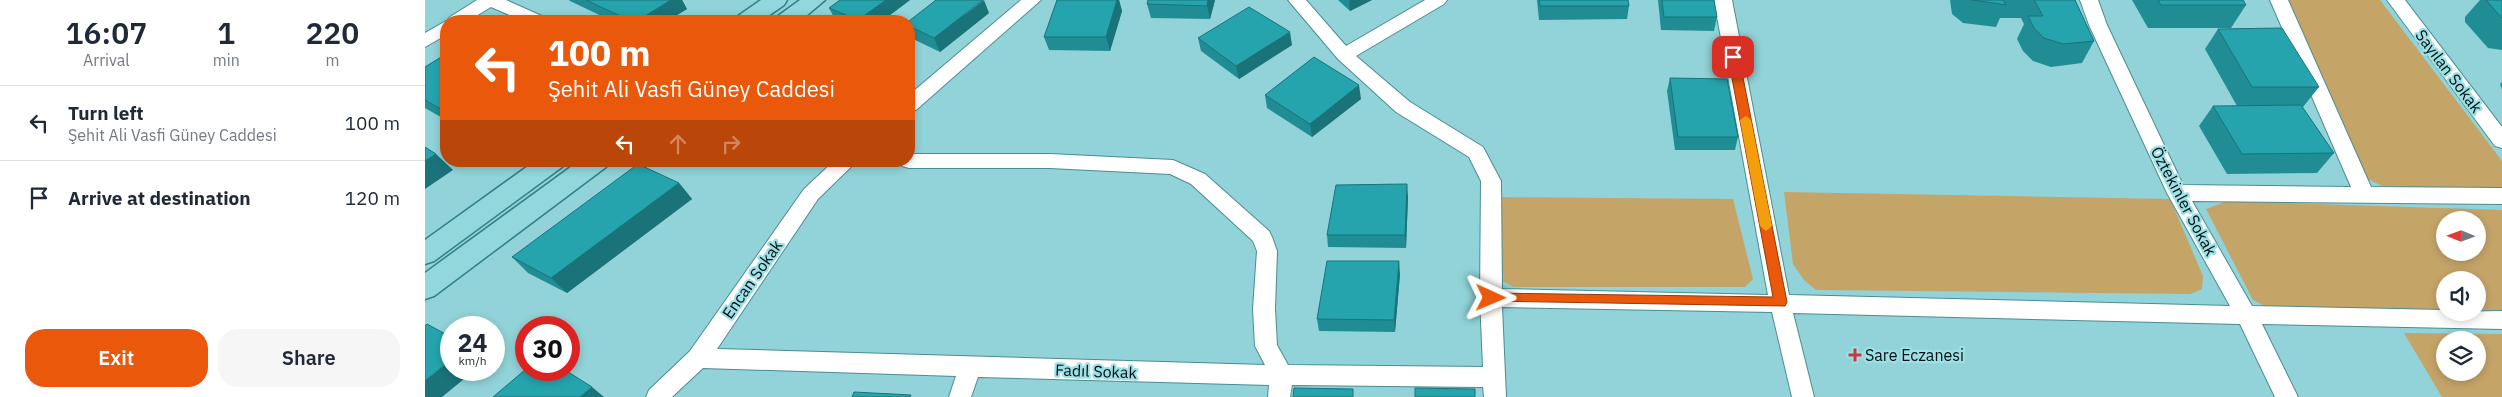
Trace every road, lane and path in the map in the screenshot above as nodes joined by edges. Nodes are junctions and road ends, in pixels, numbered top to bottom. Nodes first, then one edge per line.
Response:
1 (490, 0) edge
2 (776, 0) edge
3 (814, 0) edge
4 (1032, 0) edge
5 (1297, 0) edge
6 (1438, 0) edge
7 (1723, 0) edge
8 (2089, 0) edge
9 (2279, 0) edge
10 (2396, 0) edge
11 (466, 15) edge
12 (524, 15) edge
13 (755, 15) edge
14 (794, 15) edge
15 (440, 31) edge
16 (425, 41) edge
17 (1344, 55) junction
18 (915, 100) edge
19 (2502, 141) edge
20 (915, 161) edge
21 (545, 167) edge
22 (589, 167) edge
23 (840, 167) edge
24 (2177, 193) junction
25 (2364, 195) junction
26 (2502, 196) edge
27 (425, 254) edge
28 (425, 288) edge
29 (1491, 298) junction
30 (1781, 302) junction
31 (2247, 317) junction
32 (2502, 320) edge
33 (697, 358) junction
34 (970, 367) junction
35 (1282, 375) junction
36 (1495, 387) edge
37 (657, 397) edge
38 (959, 397) edge
39 (1279, 397) edge
40 (1803, 397) edge
41 (2287, 397) edge

1 - 11 street
1 - 12 street
2 - 13 main road
3 - 14 main road
4 - 18 street
5 - 17 street
6 - 17 street
7 - 30 street
8 - 24 street, Öztekinler Sokak
9 - 25 street
10 - 19 street, Sayılan Sokak
15 - 16 street
17 - 29 street
20 - 35 street
21 - 27 main road
22 - 28 main road
23 - 33 street, Encan Sokak
24 - 25 street
24 - 31 street, Öztekinler Sokak
25 - 26 street
29 - 30 street
29 - 36 street
30 - 31 street
30 - 40 street
31 - 32 street
31 - 41 street, Öztekinler Sokak
33 - 34 street, Fadıl Sokak
33 - 37 street, Encan Sokak
34 - 35 street, Fadıl Sokak
34 - 38 street
35 - 36 street, Fadıl Sokak
35 - 39 street

